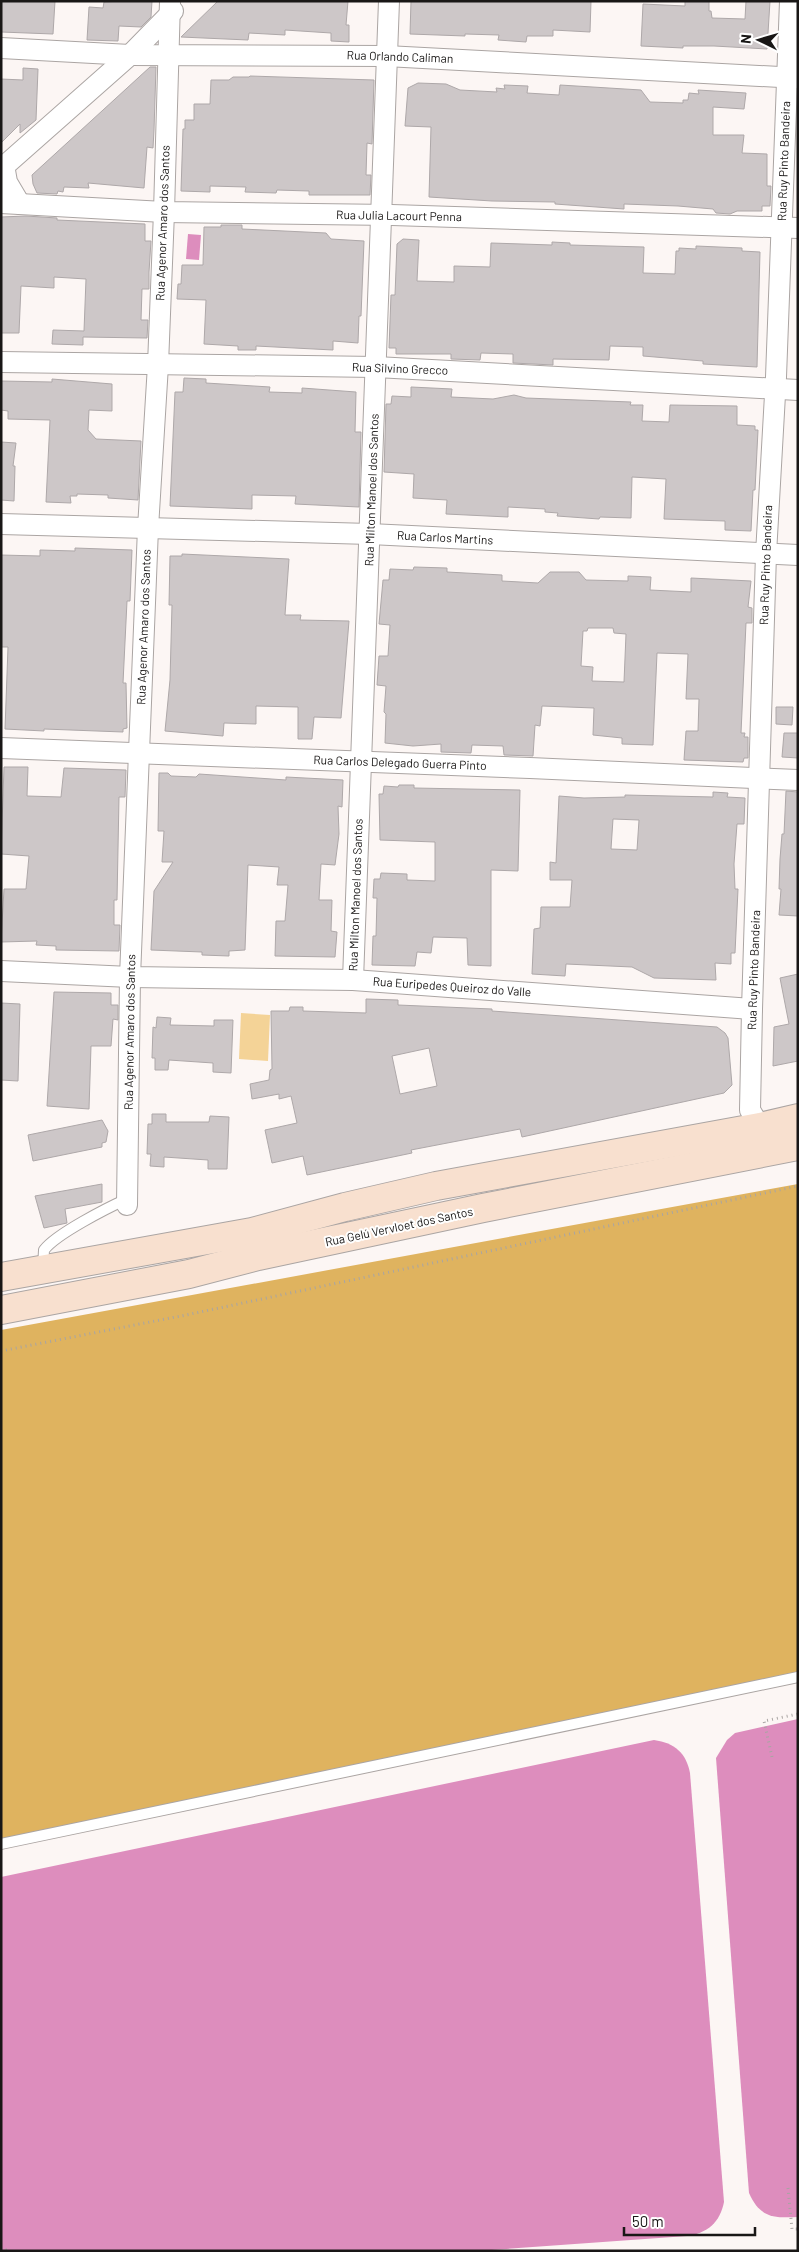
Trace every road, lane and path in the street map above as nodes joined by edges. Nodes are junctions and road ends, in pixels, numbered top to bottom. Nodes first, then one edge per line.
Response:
1 (389, 1) edge
2 (790, 1) edge
3 (174, 6) edge
4 (1, 48) edge
5 (167, 54) junction
6 (130, 55) junction
7 (386, 56) junction
8 (792, 78) edge
9 (3, 167) edge
10 (10, 204) edge
11 (164, 212) junction
12 (381, 215) junction
13 (790, 228) edge
14 (1, 362) edge
15 (158, 365) junction
16 (376, 367) junction
17 (775, 389) junction
18 (798, 390) edge
19 (1, 524) edge
20 (148, 528) junction
21 (370, 534) junction
22 (766, 554) junction
23 (798, 555) edge
24 (1, 748) edge
25 (138, 753) junction
26 (360, 761) junction
27 (760, 779) junction
28 (798, 780) edge
29 (1, 972) edge
30 (130, 977) junction
31 (353, 980) junction
32 (752, 1009) junction
33 (798, 1118) edge
34 (760, 1127) junction
35 (798, 1146) edge
36 (798, 1186) edge
37 (127, 1202) joint
38 (43, 1269) junction
39 (1, 1277) edge
40 (1, 1310) edge
41 (1, 1351) edge
42 (798, 1677) edge
43 (798, 1714) edge
44 (772, 1758) dead end
45 (1, 1844) edge
46 (788, 2188) dead end
47 (798, 2229) edge
48 (9, 2249) dead end
49 (1, 2251) edge

1 - 7 street, Rua Milton Manoel dos Santos
2 - 8 street, Rua Ruy Pinto Bandeira
3 - 5 street, Rua Agenor Amaro dos Santos
3 - 6 street
4 - 6 street, Rua Orlando Caliman
5 - 6 street, Rua Orlando Caliman
5 - 7 street, Rua Orlando Caliman
5 - 11 street, Rua Agenor Amaro dos Santos
6 - 9 street
7 - 8 street, Rua Orlando Caliman
7 - 12 street, Rua Milton Manoel dos Santos
8 - 13 street, Rua Ruy Pinto Bandeira
9 - 10 street
10 - 11 street, Rua Julia Lacourt Penna
11 - 12 street, Rua Julia Lacourt Penna
11 - 15 street, Rua Agenor Amaro dos Santos
12 - 13 street, Rua Julia Lacourt Penna
12 - 16 street, Rua Milton Manoel dos Santos
13 - 17 street, Rua Ruy Pinto Bandeira
14 - 15 street, Rua Silvino Grecco
15 - 16 street, Rua Silvino Grecco
15 - 20 street, Rua Agenor Amaro dos Santos
16 - 17 street, Rua Silvino Grecco
16 - 21 street, Rua Milton Manoel dos Santos
17 - 18 street, Rua Silvino Grecco
17 - 22 street, Rua Ruy Pinto Bandeira
19 - 20 street, Rua Carlos Martins
20 - 21 street, Rua Carlos Martins
20 - 25 street, Rua Agenor Amaro dos Santos
21 - 22 street, Rua Carlos Martins
21 - 26 street, Rua Milton Manoel dos Santos
22 - 23 street, Rua Carlos Martins
22 - 27 street, Rua Ruy Pinto Bandeira
24 - 25 street, Rua Carlos Delegado Guerra Pinto
25 - 26 street, Rua Carlos Delegado Guerra Pinto
25 - 30 street, Rua Agenor Amaro dos Santos
26 - 27 street, Rua Carlos Delegado Guerra Pinto
26 - 31 street, Rua Milton Manoel dos Santos
27 - 28 street, Rua Carlos Delegado Guerra Pinto
27 - 32 street, Rua Ruy Pinto Bandeira
29 - 30 street, Rua Euripedes Queiroz do Valle
30 - 31 street, Rua Euripedes Queiroz do Valle
30 - 37 street, Rua Agenor Amaro dos Santos
31 - 32 street, Rua Euripedes Queiroz do Valle
32 - 34 street, Rua Ruy Pinto Bandeira
33 - 34 main road
34 - 38 main road
35 - 40 main road, Rua Gelú Vervloet dos Santos
36 - 41 path
37 - 38 lane
38 - 39 main road
42 - 45 lane
43 - 44 path
46 - 47 path
48 - 49 path

